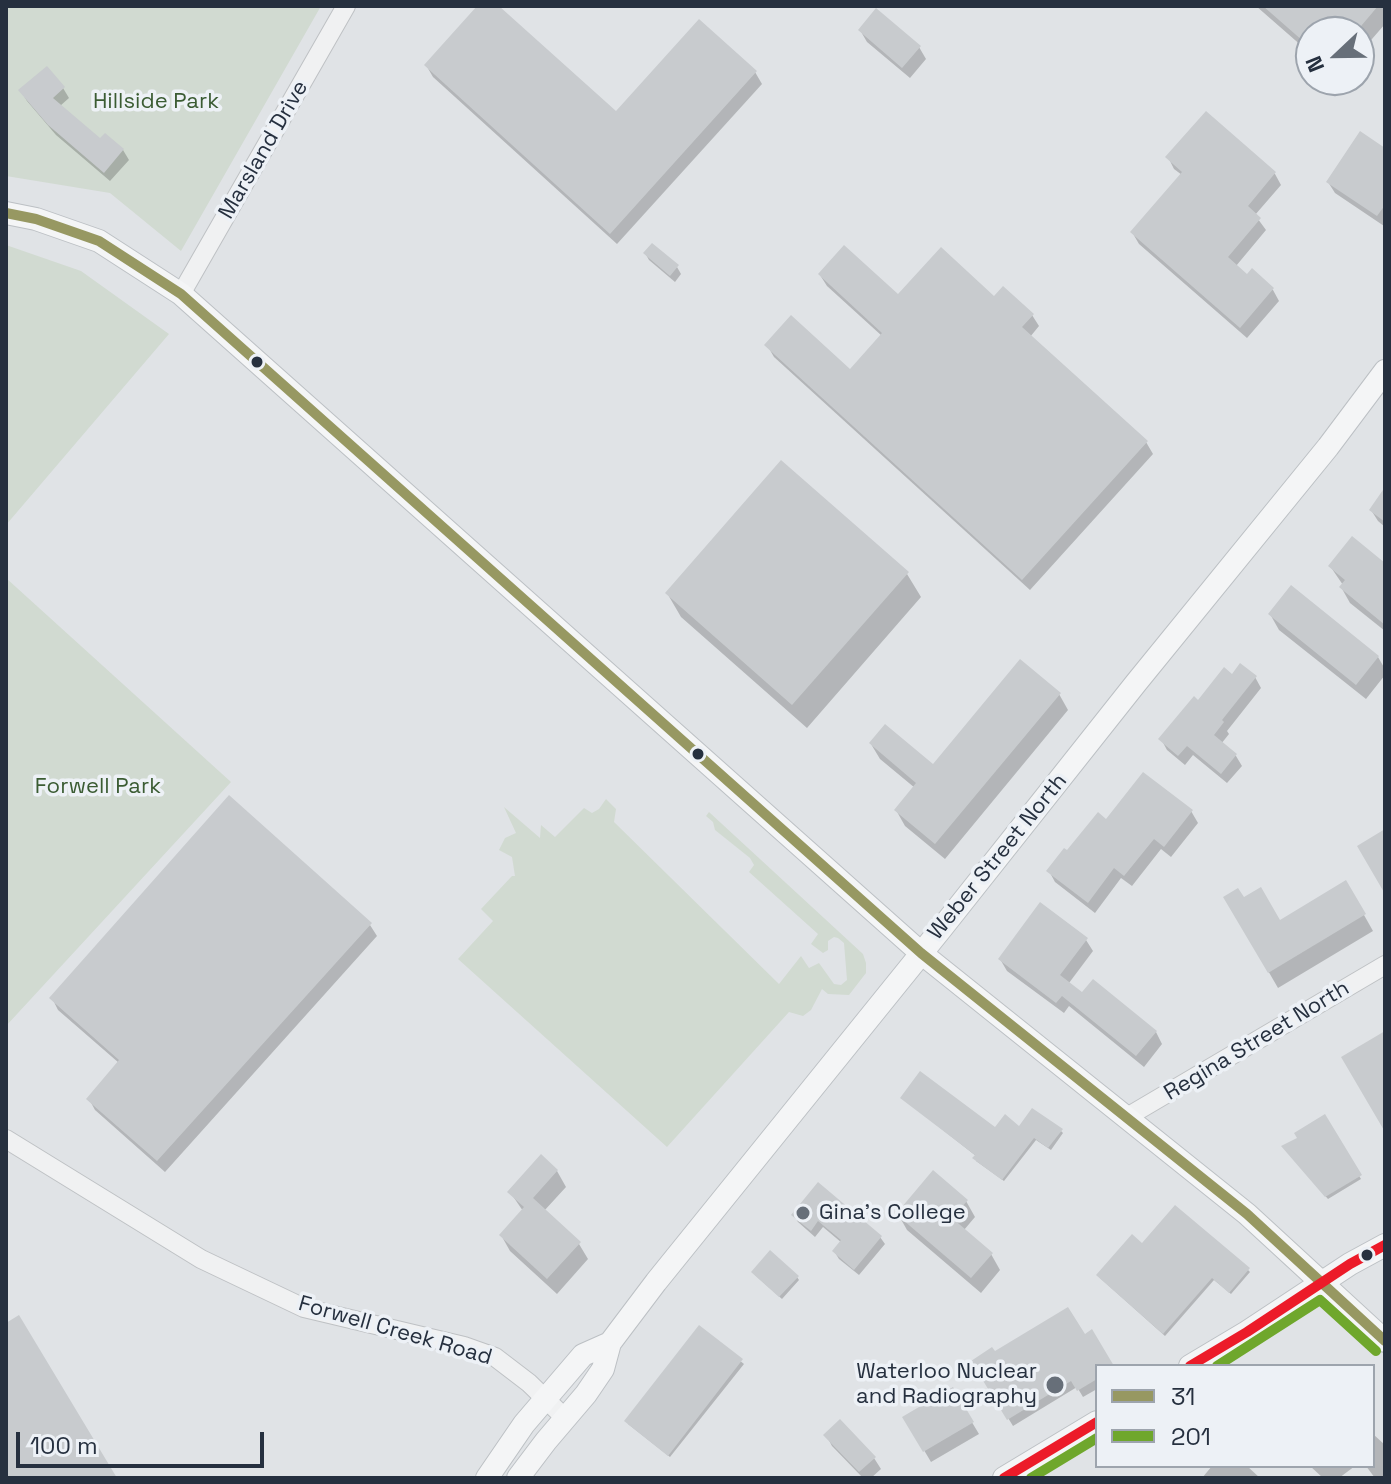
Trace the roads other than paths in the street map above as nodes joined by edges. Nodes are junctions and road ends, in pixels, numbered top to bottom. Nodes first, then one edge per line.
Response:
1 (346, 6) edge
2 (6, 213) edge
3 (181, 294) junction
4 (1385, 371) edge
5 (921, 953) junction
6 (1385, 965) edge
7 (1127, 1117) junction
8 (6, 1139) edge
9 (1385, 1245) edge
10 (1322, 1282) junction
11 (1385, 1341) edge
12 (610, 1343) junction
13 (1193, 1364) edge
14 (546, 1399) junction
15 (565, 1418) junction
16 (1095, 1423) edge
17 (487, 1478) edge
18 (518, 1478) edge
19 (1004, 1478) edge

1 - 3 street, Marsland Drive
2 - 3 main road
3 - 5 main road
4 - 5 main road, Weber Street North
5 - 7 main road
5 - 12 main road, Weber Street North
6 - 7 street, Regina Street North
7 - 10 main road
8 - 14 street, Forwell Creek Road
9 - 10 main road
10 - 11 main road
10 - 13 main road
12 - 14 main road, Weber Street North
12 - 15 main road, Weber Street North
14 - 15 street, Forwell Creek Road
14 - 17 main road, Weber Street North
15 - 18 main road, Weber Street North
16 - 19 main road

